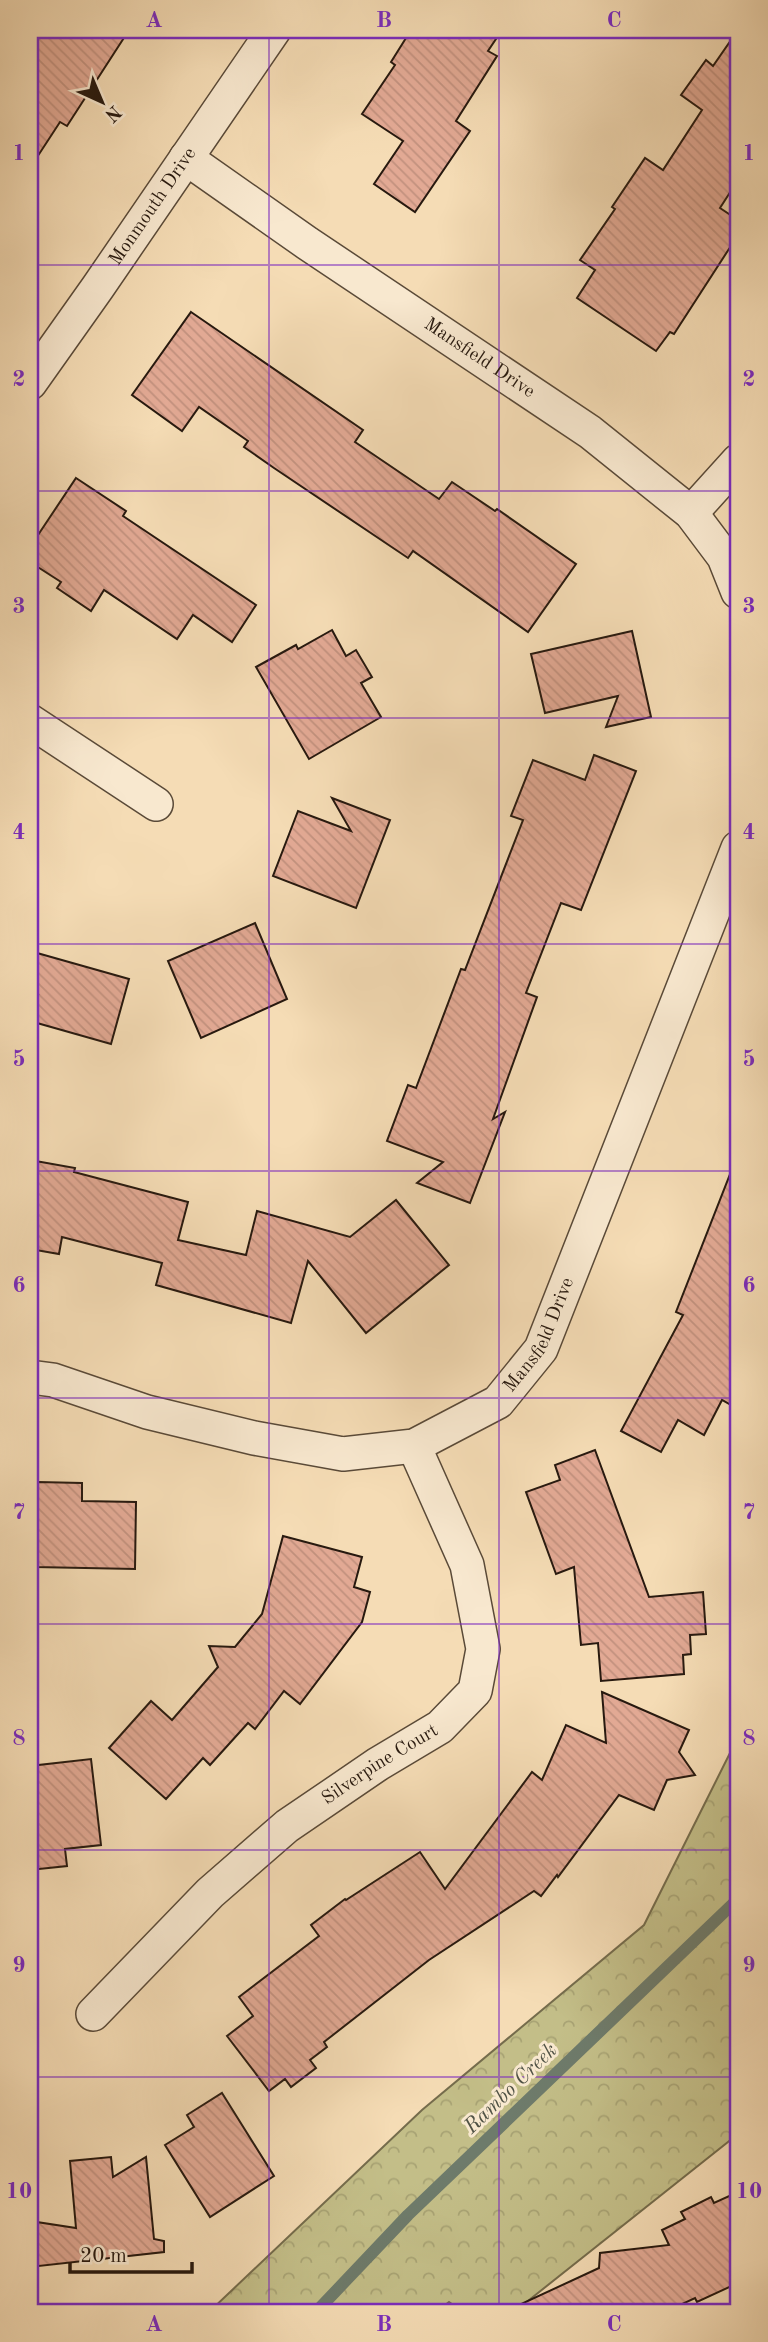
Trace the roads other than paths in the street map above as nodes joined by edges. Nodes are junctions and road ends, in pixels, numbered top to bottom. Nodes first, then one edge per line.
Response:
1 (274, 30) edge
2 (186, 158) junction
3 (30, 383) edge
4 (738, 460) edge
5 (691, 513) junction
6 (738, 592) edge
7 (30, 721) edge
8 (156, 804) dead end
9 (738, 848) edge
10 (30, 1377) edge
11 (414, 1446) junction
12 (93, 2014) dead end

1 - 2 street, Monmouth Drive
2 - 3 street, Monmouth Drive
2 - 5 street, Mansfield Drive
4 - 5 street
5 - 6 street, Mansfield Drive
7 - 8 street
9 - 11 street, Mansfield Drive
10 - 11 street, Mansfield Drive
11 - 12 street, Silverpine Court

